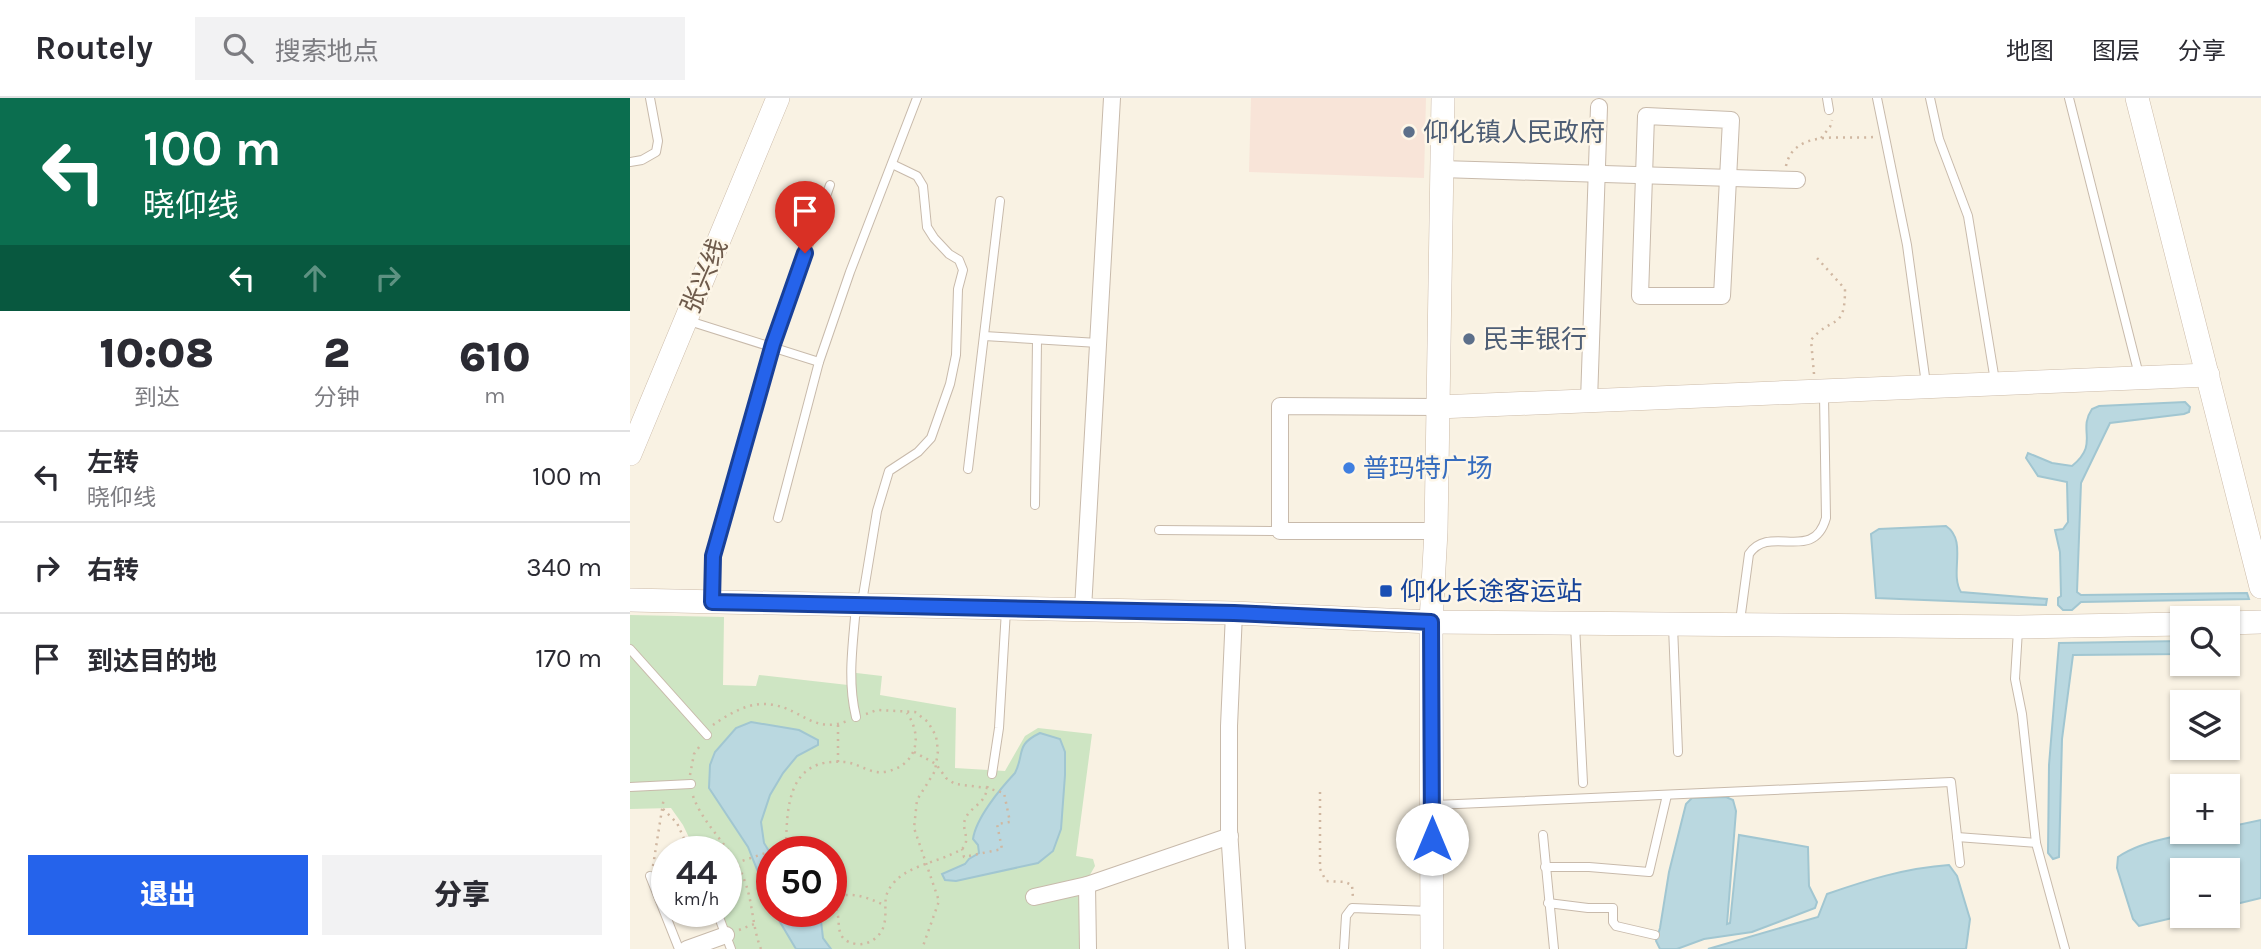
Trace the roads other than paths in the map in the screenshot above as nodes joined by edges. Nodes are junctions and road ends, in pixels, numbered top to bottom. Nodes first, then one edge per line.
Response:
1 (650, 98) edge
2 (779, 98) edge
3 (918, 98) edge
4 (1112, 98) edge
5 (1443, 98) edge
6 (1827, 98) edge
7 (1877, 98) edge
8 (1930, 98) edge
9 (2069, 98) edge
10 (2137, 98) edge
11 (1598, 103) edge
12 (1829, 110) road end
13 (630, 162) edge
14 (892, 164) junction
15 (1441, 169) junction
16 (1597, 173) junction
17 (1644, 175) junction
18 (1728, 177) junction
19 (1790, 179) road end
20 (830, 185) dead end
21 (1000, 201) dead end
22 (686, 320) junction
23 (984, 336) junction
24 (1037, 340) junction
25 (1098, 343) junction
26 (772, 347) junction
27 (819, 362) junction
28 (2208, 375) junction
29 (2140, 378) junction
30 (1995, 384) junction
31 (1926, 387) junction
32 (1820, 391) junction
33 (1590, 401) junction
34 (1437, 407) junction
35 (630, 452) edge
36 (968, 468) dead end
37 (1035, 505) dead end
38 (778, 518) dead end
39 (1159, 530) dead end
40 (1280, 531) junction
41 (1436, 531) junction
42 (2261, 587) edge
43 (630, 600) edge
44 (712, 602) junction
45 (859, 605) junction
46 (1006, 608) junction
47 (1083, 609) junction
48 (1234, 613) junction
49 (1431, 622) junction
50 (2261, 622) edge
51 (1575, 623) junction
52 (2240, 623) edge
53 (1673, 624) junction
54 (1739, 624) junction
55 (2170, 624) edge
56 (2018, 627) junction
57 (630, 649) edge
58 (856, 718) road end
59 (706, 735) road end
60 (1678, 752) dead end
61 (992, 774) road end
62 (1583, 783) dead end
63 (691, 784) road end
64 (630, 787) edge
65 (1667, 795) junction
66 (1432, 805) junction
67 (1543, 835) dead end
68 (1230, 836) junction
69 (1957, 837) junction
70 (2036, 843) junction
71 (1960, 863) dead end
72 (1545, 867) junction
73 (650, 876) road end
74 (1087, 885) junction
75 (1034, 897) dead end
76 (1548, 903) junction
77 (1432, 911) junction
78 (1655, 935) dead end
79 (728, 942) edge
80 (679, 949) edge
81 (687, 949) edge
82 (1088, 949) edge
83 (1237, 949) edge
84 (1344, 949) edge
85 (1432, 949) edge
86 (1554, 949) edge
87 (2065, 949) edge

1 - 13 lane
2 - 22 street, 张兴线
3 - 14 lane
4 - 25 street
5 - 15 street
6 - 12 lane
7 - 31 lane
8 - 30 lane
9 - 29 lane
10 - 28 street
11 - 16 street
14 - 27 lane
14 - 45 lane
15 - 16 street
15 - 34 street
16 - 17 street
16 - 33 street
17 - 18 street
17 - 18 street
17 - 18 street
18 - 19 street
20 - 26 lane
21 - 23 lane
22 - 26 lane
22 - 35 street, 张兴线
23 - 24 lane
23 - 36 lane
24 - 25 lane
24 - 37 lane
25 - 47 street
26 - 27 lane
26 - 44 lane
27 - 38 lane
28 - 29 street
28 - 42 street
29 - 30 street
30 - 31 street
31 - 32 street
32 - 33 street
32 - 54 lane
33 - 34 street
34 - 40 street
34 - 41 street
39 - 40 lane
40 - 41 street
41 - 49 street
43 - 44 street
44 - 45 street
45 - 46 street
45 - 58 lane
46 - 47 street
46 - 61 lane
47 - 48 street
48 - 49 street
48 - 68 street
49 - 51 street
49 - 66 street
50 - 52 street
51 - 53 street
51 - 62 lane
53 - 54 street
53 - 60 lane
54 - 56 street
55 - 56 street
56 - 70 lane
57 - 59 lane
63 - 64 lane
65 - 66 lane
65 - 69 lane
65 - 72 lane
66 - 77 street
67 - 72 lane
68 - 74 street
68 - 83 street
69 - 70 lane
69 - 71 lane
70 - 87 lane
72 - 76 lane
73 - 80 lane
74 - 75 street
74 - 82 street
76 - 78 lane
76 - 86 lane
77 - 84 lane
77 - 85 street
79 - 81 street

